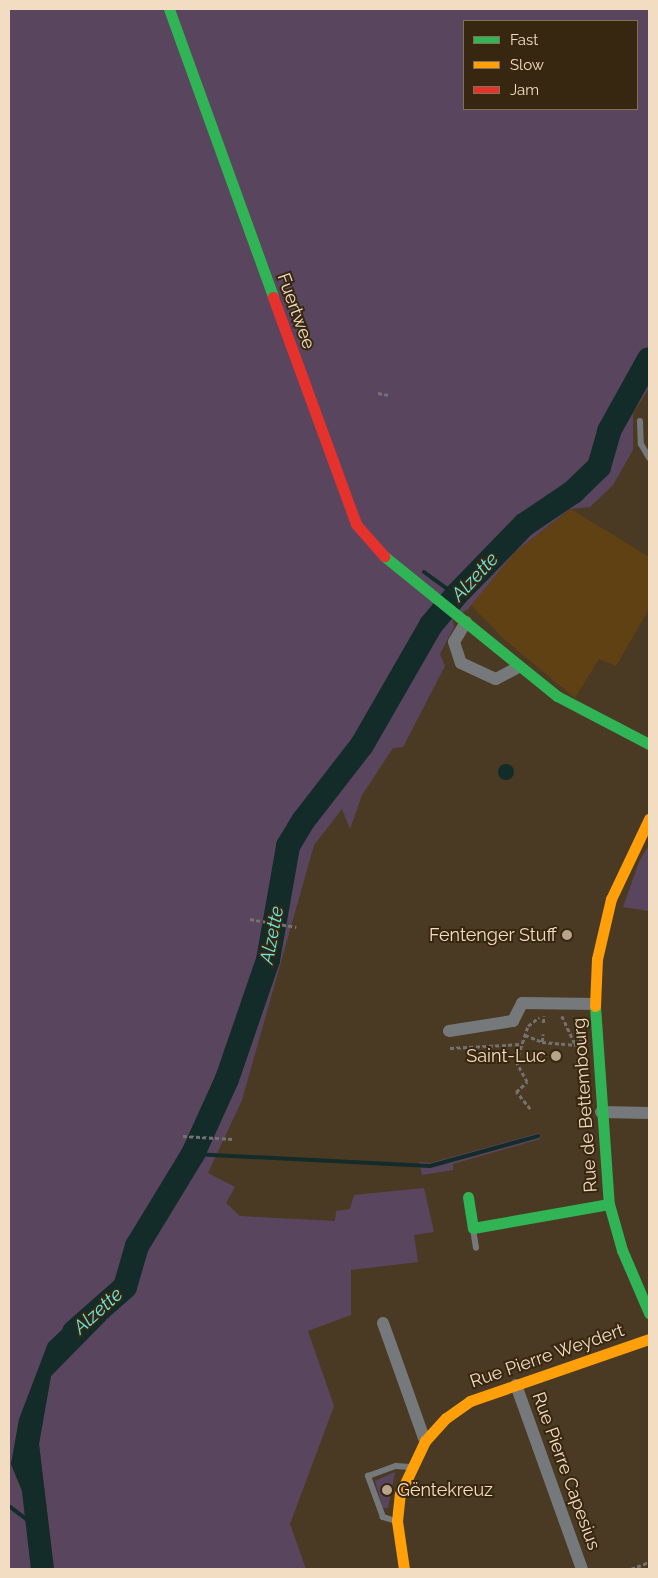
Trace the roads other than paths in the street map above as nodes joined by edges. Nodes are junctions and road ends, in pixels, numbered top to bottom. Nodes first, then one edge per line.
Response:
1 (169, 9) edge
2 (640, 421) dead end
3 (649, 458) edge
4 (464, 620) junction
5 (518, 667) junction
6 (649, 744) edge
7 (649, 819) edge
8 (595, 1004) junction
9 (449, 1031) dead end
10 (601, 1112) junction
11 (649, 1113) edge
12 (468, 1197) dead end
13 (609, 1204) junction
14 (473, 1228) junction
15 (476, 1248) dead end
16 (649, 1313) edge
17 (382, 1323) dead end
18 (649, 1339) edge
19 (516, 1385) junction
20 (425, 1441) junction
21 (410, 1467) junction
22 (397, 1521) junction
23 (404, 1569) edge
24 (582, 1569) edge

1 - 4 street, Fuertwee
2 - 3 lane
4 - 5 street
4 - 5 street
5 - 6 street
7 - 8 street, Rue de Bettembourg
8 - 9 street, Rue de Bettembourg
8 - 10 street, Rue de Bettembourg
10 - 11 street
10 - 13 street, Rue de Bettembourg
12 - 14 street
13 - 14 street, Rue de Bettembourg
13 - 16 street, Rue de Bettembourg
14 - 15 lane
17 - 20 street
18 - 19 street, Rue Pierre Weydert
19 - 20 street, Rue Pierre Weydert
19 - 24 street, Rue Pierre Capesius
20 - 21 street, Rue Pierre Weydert
21 - 22 street, Rue Pierre Weydert
21 - 22 lane
22 - 23 street, Rue Pierre Weydert

